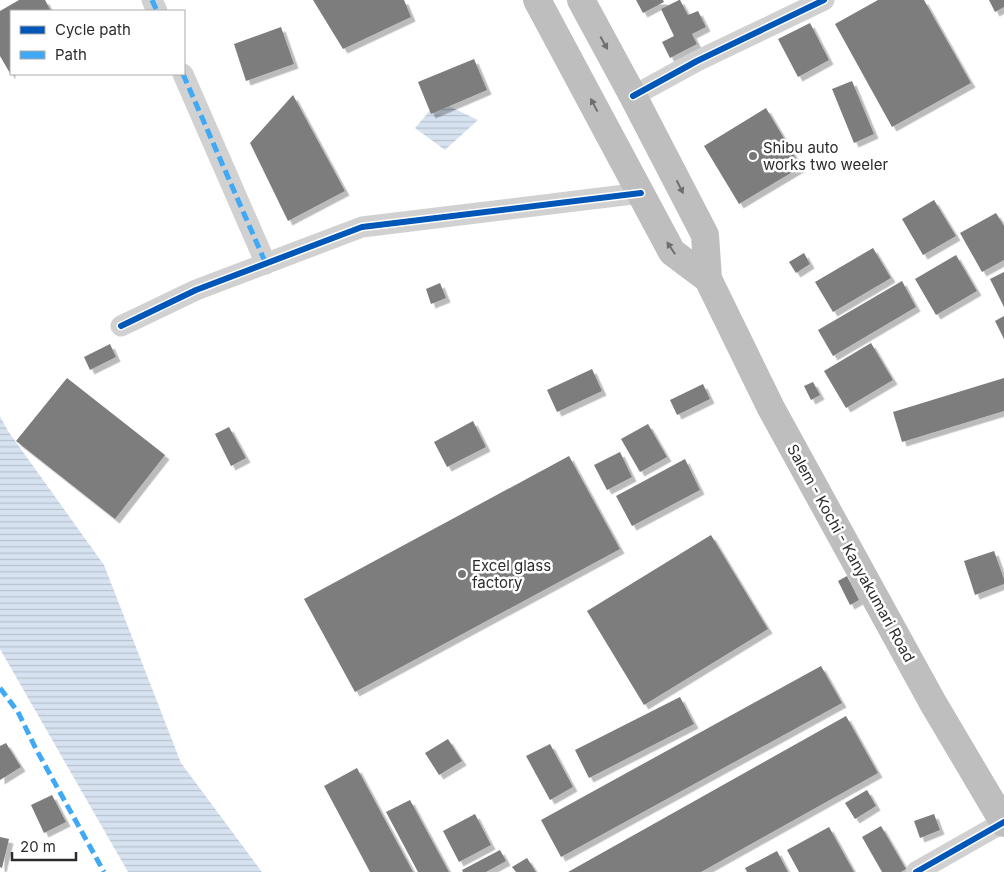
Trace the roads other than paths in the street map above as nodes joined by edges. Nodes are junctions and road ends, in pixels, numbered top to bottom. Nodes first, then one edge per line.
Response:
1 (537, 0) edge
2 (581, 0) edge
3 (824, 0) edge
4 (183, 75) edge
5 (634, 96) junction
6 (641, 193) junction
7 (266, 264) junction
8 (708, 279) junction
9 (121, 326) dead end
10 (1004, 822) edge
11 (916, 872) edge

6 -> 1 highway, Salem - Kochi - Kanyakumari Road
2 -> 5 highway, Salem - Kochi - Kanyakumari Road
3 - 5 street
4 - 7 street
5 -> 8 highway, Salem - Kochi - Kanyakumari Road
6 - 7 street
8 -> 6 highway, Salem - Kochi - Kanyakumari Road
7 - 9 street
8 - 10 highway, Salem - Kochi - Kanyakumari Road
10 - 11 street

